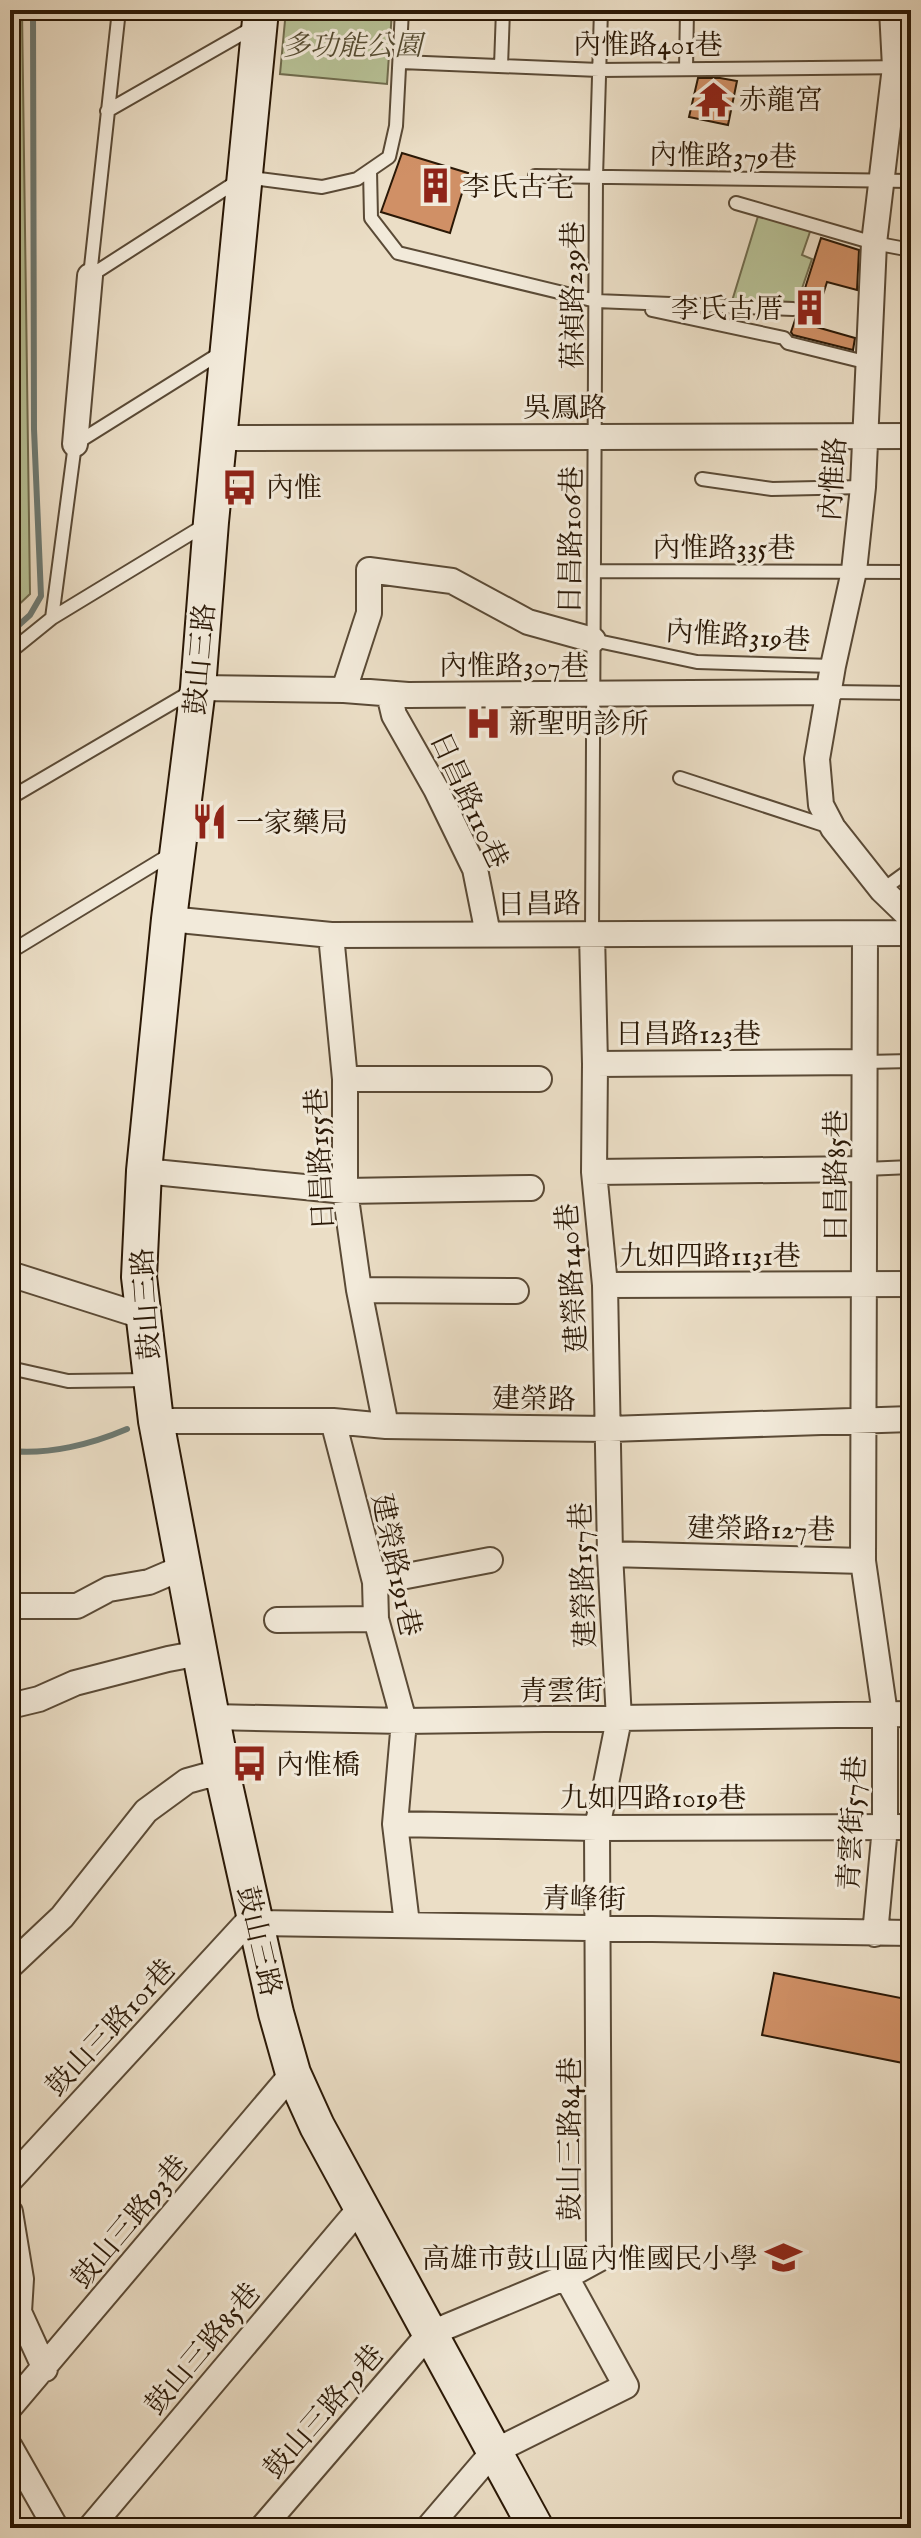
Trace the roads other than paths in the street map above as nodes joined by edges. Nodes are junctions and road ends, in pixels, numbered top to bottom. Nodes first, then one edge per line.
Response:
1 (119, 10) edge
2 (402, 10) edge
3 (503, 10) edge
4 (601, 10) edge
5 (687, 10) edge
6 (892, 10) edge
7 (260, 17) edge
8 (401, 62) junction
9 (501, 66) junction
10 (903, 67) edge
11 (686, 69) junction
12 (599, 70) junction
13 (107, 111) junction
14 (370, 170) junction
15 (535, 176) dead end
16 (244, 177) junction
17 (596, 177) junction
18 (883, 181) junction
19 (911, 181) edge
20 (736, 203) dead end
21 (874, 243) junction
22 (911, 250) edge
23 (90, 276) junction
24 (596, 301) junction
25 (619, 302) junction
26 (722, 306) junction
27 (793, 309) dead end
28 (719, 324) junction
29 (230, 347) junction
30 (869, 363) junction
31 (596, 436) junction
32 (865, 436) junction
33 (911, 436) edge
34 (219, 438) junction
35 (75, 444) junction
36 (702, 479) dead end
37 (863, 487) junction
38 (211, 522) junction
39 (594, 571) junction
40 (854, 571) junction
41 (911, 572) edge
42 (52, 618) junction
43 (593, 640) junction
44 (10, 652) edge
45 (833, 666) junction
46 (198, 688) junction
47 (344, 690) junction
48 (830, 692) junction
49 (911, 693) edge
50 (389, 694) junction
51 (592, 695) junction
52 (680, 778) dead end
53 (10, 798) edge
54 (833, 828) junction
55 (178, 850) junction
56 (911, 869) edge
57 (882, 890) junction
58 (911, 918) edge
59 (169, 919) junction
60 (592, 933) junction
61 (911, 933) edge
62 (488, 934) junction
63 (331, 935) junction
64 (865, 935) junction
65 (10, 952) edge
66 (911, 1061) edge
67 (865, 1062) junction
68 (595, 1064) junction
69 (345, 1079) junction
70 (539, 1079) dead end
71 (911, 1167) edge
72 (865, 1169) junction
73 (144, 1171) junction
74 (594, 1172) junction
75 (531, 1188) dead end
76 (345, 1191) junction
77 (10, 1274) edge
78 (911, 1284) edge
79 (605, 1285) junction
80 (865, 1285) junction
81 (359, 1290) junction
82 (516, 1291) dead end
83 (142, 1316) junction
84 (10, 1368) edge
85 (151, 1380) junction
86 (865, 1418) junction
87 (911, 1419) edge
88 (156, 1421) junction
89 (333, 1421) junction
90 (386, 1426) junction
91 (609, 1429) junction
92 (610, 1554) junction
93 (490, 1560) dead end
94 (863, 1561) junction
95 (184, 1567) junction
96 (375, 1582) junction
97 (10, 1606) edge
98 (376, 1619) junction
99 (277, 1620) dead end
100 (200, 1653) junction
101 (10, 1706) edge
102 (885, 1714) junction
103 (911, 1714) edge
104 (212, 1717) junction
105 (619, 1719) junction
106 (404, 1721) junction
107 (223, 1776) junction
108 (395, 1824) junction
109 (885, 1827) junction
110 (911, 1827) edge
111 (597, 1828) junction
112 (255, 1919) junction
113 (407, 1924) junction
114 (598, 1929) junction
115 (911, 1933) edge
116 (875, 1934) junction
117 (10, 1966) edge
118 (293, 2073) junction
119 (10, 2180) edge
120 (361, 2207) junction
121 (10, 2212) edge
122 (566, 2277) junction
123 (429, 2334) junction
124 (45, 2369) junction
125 (10, 2407) edge
126 (10, 2447) edge
127 (493, 2452) junction
128 (56, 2528) edge
129 (90, 2528) edge
130 (262, 2528) edge
131 (428, 2528) edge
132 (536, 2528) edge

1 - 13 lane
2 - 8 lane
3 - 9 lane
4 - 12 lane, 葆禎路239巷
5 - 11 lane
6 - 10 street, 內惟路
7 - 13 lane
7 - 16 street, 鼓山三路
8 - 9 lane, 內惟路401巷
8 - 14 lane
9 - 12 lane, 內惟路401巷
10 - 11 lane, 內惟路401巷
10 - 18 street, 內惟路
11 - 12 lane, 內惟路401巷
12 - 17 lane, 葆禎路239巷
13 - 23 lane
14 - 16 lane
14 - 24 lane
15 - 17 lane, 內惟路379巷
16 - 23 lane
16 - 29 street, 鼓山三路
17 - 18 lane, 內惟路379巷
17 - 24 lane, 葆禎路239巷
18 - 19 lane, 內惟路379巷
18 - 21 street, 內惟路
20 - 21 lane, 內惟路379巷
21 - 22 lane, 內惟路379巷
21 - 30 street, 內惟路
23 - 35 street
24 - 25 lane
24 - 31 lane, 葆禎路239巷
25 - 26 lane
25 - 28 lane
26 - 27 lane
26 - 28 lane
28 - 30 lane
29 - 34 street, 鼓山三路
29 - 35 lane
30 - 32 street, 內惟路
31 - 32 street, 吳鳳路
31 - 34 street, 吳鳳路
31 - 39 lane, 日昌路106巷
32 - 33 street, 吳鳳路
32 - 37 street, 內惟路
34 - 38 street, 鼓山三路
35 - 42 lane
36 - 37 lane
37 - 40 street, 內惟路
38 - 42 lane
38 - 46 street, 鼓山三路
39 - 40 lane, 內惟路335巷
39 - 43 lane, 日昌路106巷
40 - 41 lane, 內惟路335巷
40 - 45 street, 內惟路
42 - 44 lane
43 - 45 lane, 內惟路319巷
43 - 47 street
43 - 51 lane, 日昌路106巷
45 - 48 street, 內惟路
46 - 47 street, 內惟路307巷
46 - 53 lane
46 - 55 street, 鼓山三路
47 - 50 street, 內惟路307巷
48 - 49 lane
48 - 51 street, 內惟路307巷
48 - 54 street, 內惟路
50 - 51 street, 內惟路307巷
50 - 62 street, 日昌路110巷
51 - 60 lane, 日昌路106巷
52 - 54 lane
54 - 57 street, 內惟路
55 - 59 street, 鼓山三路
55 - 65 lane
56 - 57 lane
57 - 58 street, 內惟路
59 - 63 street, 日昌路
59 - 73 street, 鼓山三路
60 - 62 street, 日昌路
60 - 64 street, 日昌路
60 - 68 street, 日昌路123巷
61 - 64 street, 日昌路
62 - 63 street, 日昌路
63 - 69 street, 日昌路155巷
64 - 67 street, 日昌路85巷
66 - 67 lane
67 - 68 street, 日昌路123巷
67 - 72 street, 日昌路85巷
68 - 74 street, 建榮路140巷
69 - 70 street
69 - 76 street, 日昌路155巷
71 - 72 lane
72 - 74 street
72 - 80 street, 日昌路85巷
73 - 76 street
73 - 83 street, 鼓山三路
74 - 79 street, 建榮路140巷
75 - 76 street
76 - 81 street, 日昌路155巷
77 - 83 street
78 - 80 street, 九如四路1131巷
79 - 80 street, 九如四路1131巷
79 - 91 street, 建榮路140巷
80 - 86 street, 日昌路85巷
81 - 82 street
81 - 90 street, 日昌路155巷
83 - 85 street, 鼓山三路
84 - 85 lane
85 - 88 street, 鼓山三路
86 - 87 street, 建榮路
86 - 91 street, 建榮路
86 - 94 street, 建榮路127巷
88 - 89 street, 建榮路
88 - 95 street, 鼓山三路
89 - 90 street, 建榮路
89 - 96 street, 建榮路191巷
90 - 91 street, 建榮路
91 - 92 street, 建榮路157巷
92 - 94 street, 建榮路127巷
92 - 105 street, 建榮路157巷
93 - 96 street
94 - 102 street, 青雲街57巷
95 - 97 street
95 - 100 street, 鼓山三路
96 - 98 street, 建榮路191巷
98 - 99 street
98 - 106 street, 建榮路191巷
100 - 101 street
100 - 104 street, 鼓山三路
102 - 103 street, 青雲街
102 - 105 street, 青雲街
102 - 109 street, 青雲街57巷
104 - 106 street, 青雲街
104 - 107 street, 鼓山三路
105 - 106 street, 青雲街
105 - 111 street, 建榮路157巷
106 - 108 street
107 - 112 street, 鼓山三路
107 - 117 street
108 - 111 street, 九如四路1019巷
108 - 113 street
109 - 110 street, 九如四路1019巷
109 - 111 street, 九如四路1019巷
109 - 116 street, 青雲街57巷
111 - 114 street, 建榮路157巷
112 - 113 street, 青峰街
112 - 118 street, 鼓山三路
112 - 119 street, 鼓山三路101巷
113 - 114 street, 青峰街
114 - 116 street, 青峰街
114 - 122 street, 鼓山三路84巷
115 - 116 street, 青峰街
118 - 120 street, 鼓山三路
118 - 124 street, 鼓山三路93巷
120 - 123 street, 鼓山三路
120 - 129 street, 鼓山三路85巷
121 - 124 street
122 - 123 street, 鼓山三路84巷
122 - 127 street
123 - 127 street, 鼓山三路
123 - 130 street, 鼓山三路79巷
124 - 125 street, 鼓山三路93巷
126 - 128 street
127 - 131 street
127 - 132 street, 鼓山三路

